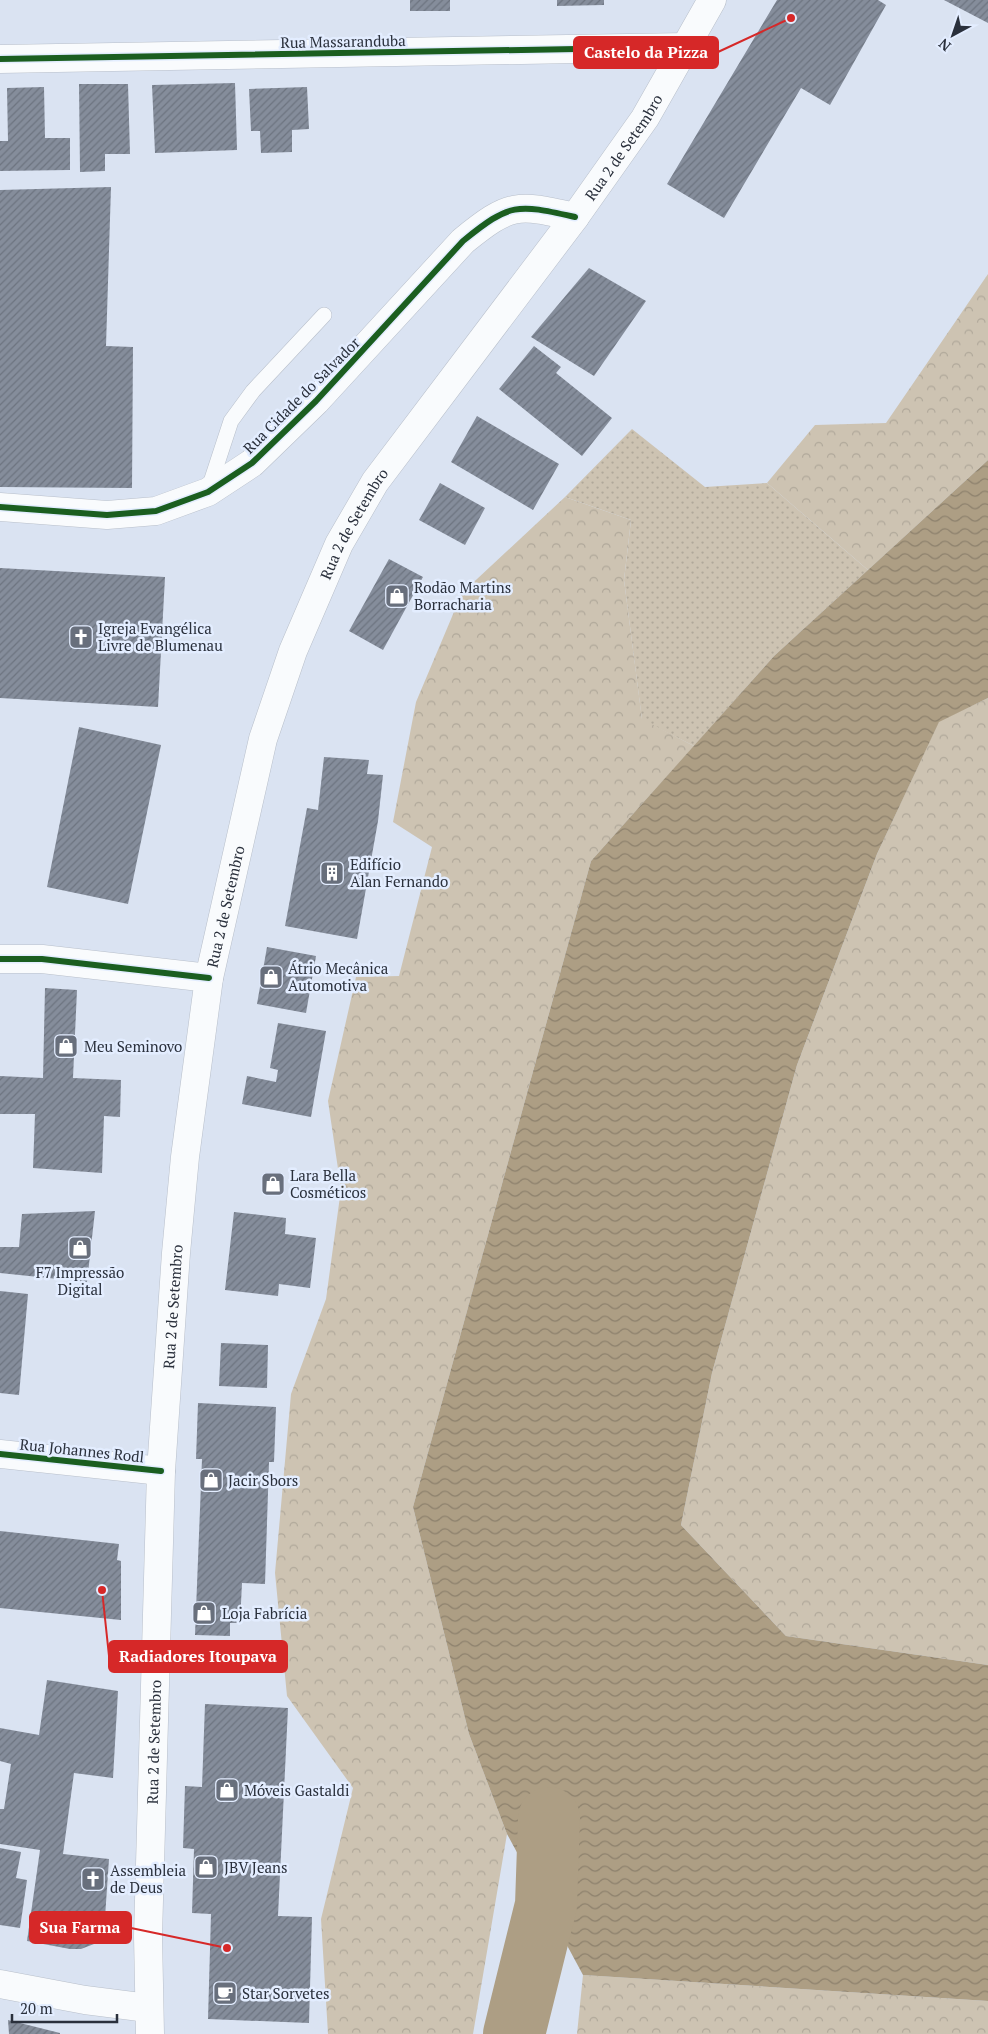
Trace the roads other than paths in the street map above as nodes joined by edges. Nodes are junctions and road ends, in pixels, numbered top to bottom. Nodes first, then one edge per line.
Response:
1 (712, 0) edge
2 (687, 47) junction
3 (0, 59) edge
4 (575, 217) junction
5 (324, 315) dead end
6 (208, 492) junction
7 (0, 507) edge
8 (0, 959) edge
9 (209, 978) junction
10 (0, 1454) edge
11 (161, 1471) junction
12 (0, 1984) edge
13 (149, 2021) edge

1 - 2 main road, Rua 2 de Setembro
2 - 3 main road, Rua Massaranduba
2 - 4 main road, Rua 2 de Setembro
4 - 6 main road, Rua Cidade do Salvador
4 - 9 main road, Rua 2 de Setembro
5 - 6 lane
6 - 7 main road, Rua Cidade do Salvador
8 - 9 main road
9 - 11 main road, Rua 2 de Setembro
10 - 11 main road, Rua Johannes Rodl
11 - 13 main road, Rua 2 de Setembro
12 - 13 main road

